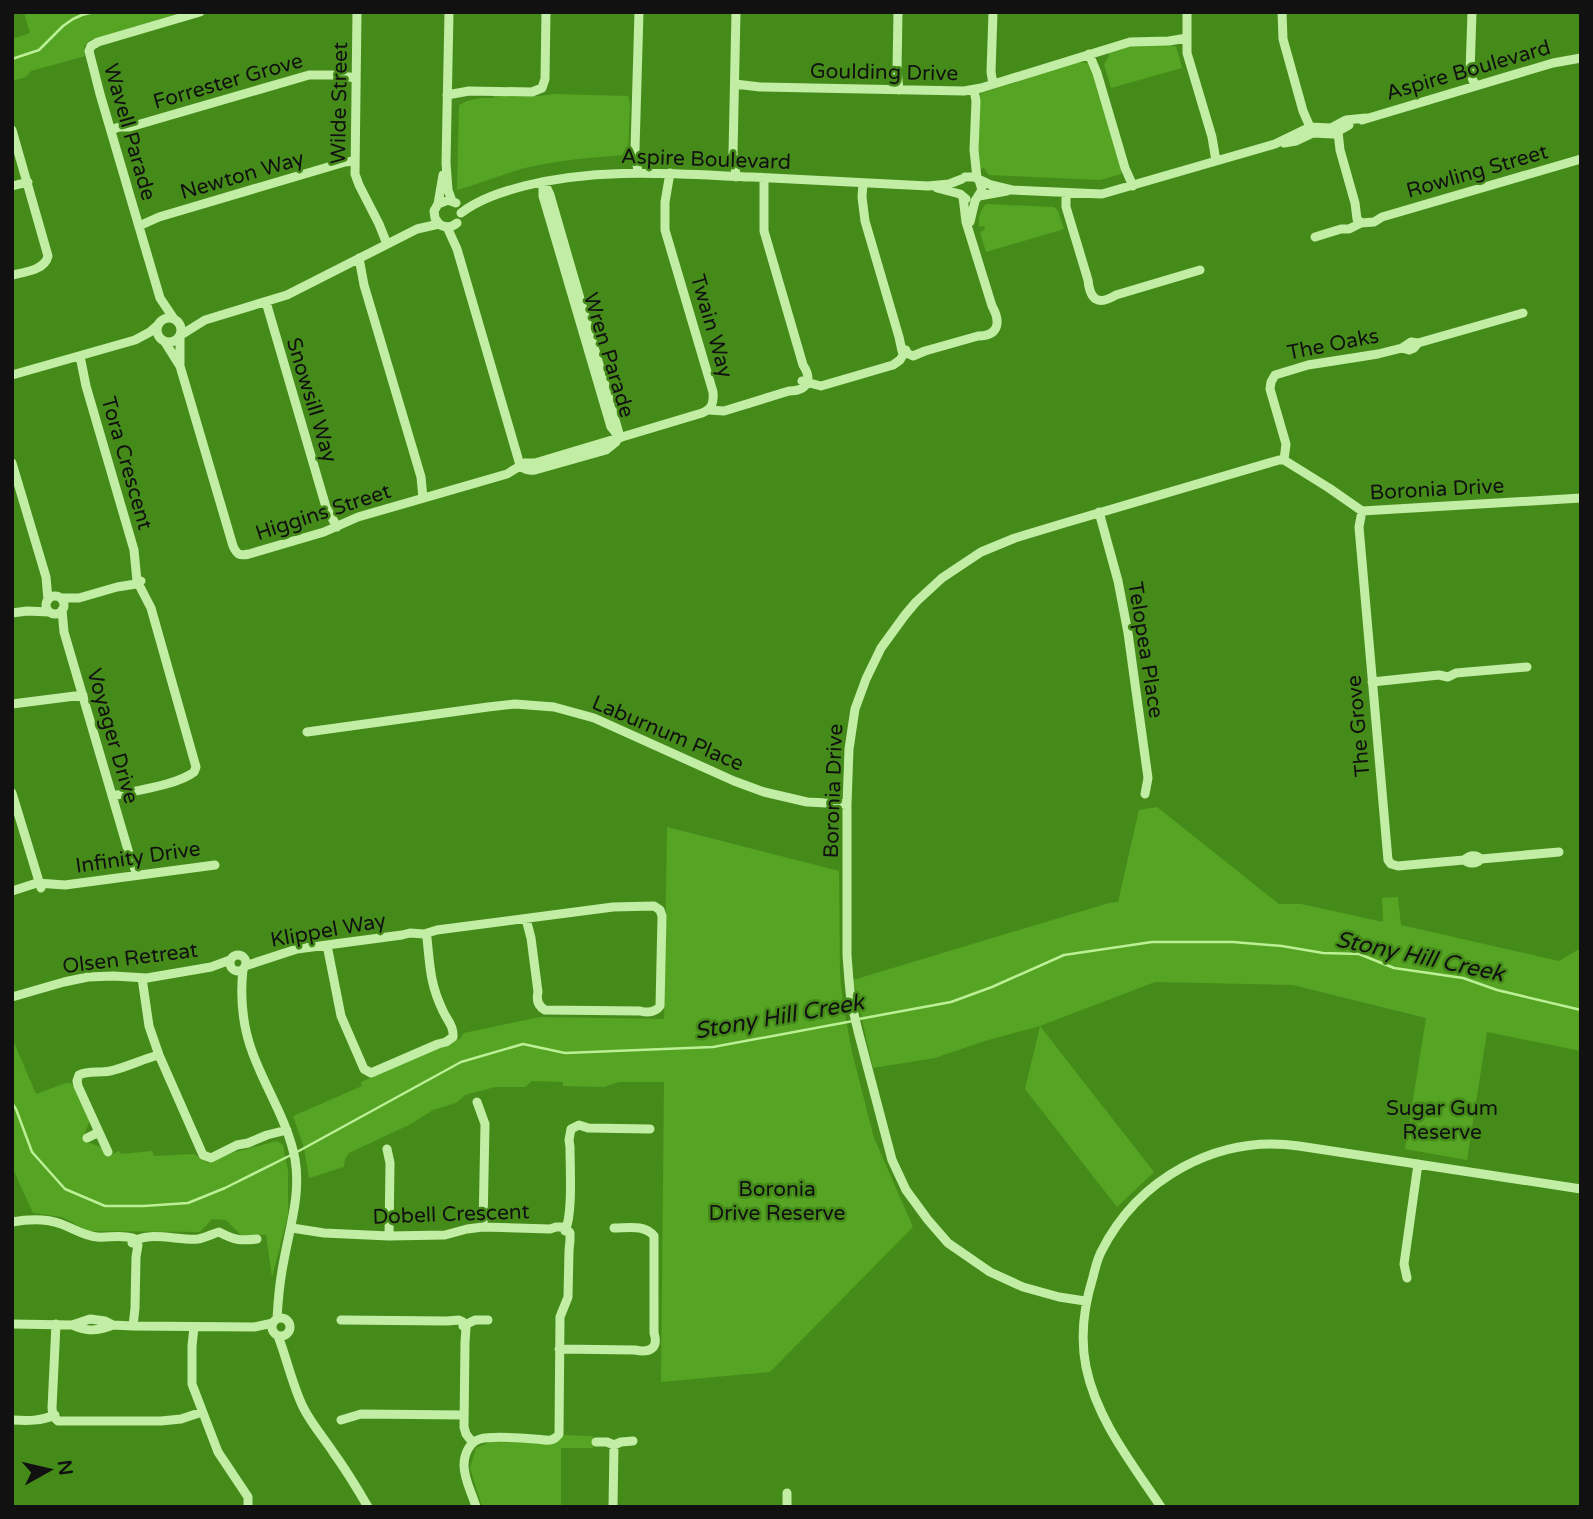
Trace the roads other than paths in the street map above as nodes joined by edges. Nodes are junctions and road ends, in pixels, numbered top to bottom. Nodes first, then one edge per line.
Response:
1 (200, 12) edge
2 (449, 12) edge
3 (546, 12) edge
4 (639, 12) edge
5 (736, 12) edge
6 (898, 12) edge
7 (993, 12) edge
8 (1187, 12) edge
9 (1282, 12) edge
10 (1472, 12) edge
11 (357, 15) edge
12 (1187, 41) junction
13 (1091, 53) junction
14 (1581, 58) edge
15 (356, 75) junction
16 (996, 83) junction
17 (1477, 85) junction
18 (734, 87) junction
19 (447, 90) junction
20 (896, 90) junction
21 (972, 90) junction
22 (1309, 129) junction
23 (12, 130) edge
24 (1334, 131) junction
25 (112, 133) junction
26 (974, 150) junction
27 (1581, 159) edge
28 (1219, 160) junction
29 (446, 163) junction
30 (355, 165) junction
31 (635, 172) junction
32 (667, 173) junction
33 (733, 176) junction
34 (766, 178) junction
35 (963, 178) junction
36 (978, 179) junction
37 (27, 180) junction
38 (543, 182) junction
39 (866, 183) junction
40 (12, 184) edge
41 (928, 186) junction
42 (1130, 187) junction
43 (1012, 190) junction
44 (1069, 193) junction
45 (961, 196) junction
46 (978, 197) junction
47 (456, 206) junction
48 (436, 207) junction
49 (1360, 220) junction
50 (139, 223) junction
51 (457, 223) junction
52 (443, 226) junction
53 (417, 229) junction
54 (970, 230) junction
55 (1315, 237) dead end
56 (389, 242) junction
57 (457, 249) junction
58 (355, 260) junction
59 (1200, 271) dead end
60 (12, 275) edge
61 (160, 298) junction
62 (265, 302) junction
63 (1523, 313) dead end
64 (175, 319) junction
65 (205, 320) junction
66 (159, 324) junction
67 (180, 335) junction
68 (135, 340) junction
69 (164, 341) junction
70 (905, 351) junction
71 (77, 357) junction
72 (180, 366) junction
73 (12, 375) edge
74 (804, 382) junction
75 (711, 407) junction
76 (620, 439) junction
77 (1284, 460) junction
78 (12, 463) edge
79 (522, 464) junction
80 (426, 497) junction
81 (1581, 498) edge
82 (1362, 511) junction
83 (1099, 512) junction
84 (332, 529) junction
85 (139, 581) junction
86 (56, 602) junction
87 (27, 611) junction
88 (12, 612) edge
89 (51, 613) junction
90 (64, 632) junction
91 (1527, 667) dead end
92 (1372, 681) junction
93 (82, 692) junction
94 (12, 704) edge
95 (307, 732) dead end
96 (12, 793) edge
97 (1145, 794) dead end
98 (113, 799) junction
99 (847, 804) junction
100 (1559, 852) dead end
101 (215, 865) dead end
102 (133, 876) junction
103 (38, 886) junction
104 (12, 892) edge
105 (528, 918) junction
106 (425, 937) junction
107 (329, 945) junction
108 (238, 966) junction
109 (145, 978) junction
110 (12, 997) edge
111 (158, 1052) junction
112 (477, 1102) dead end
113 (286, 1127) junction
114 (650, 1129) dead end
115 (99, 1132) junction
116 (87, 1138) dead end
117 (387, 1149) dead end
118 (108, 1152) dead end
119 (1418, 1164) junction
120 (1581, 1189) edge
121 (12, 1222) edge
122 (292, 1226) junction
123 (483, 1227) junction
124 (614, 1228) dead end
125 (566, 1231) junction
126 (389, 1236) junction
127 (257, 1239) dead end
128 (135, 1242) junction
129 (1407, 1278) dead end
130 (1085, 1301) junction
131 (341, 1320) dead end
132 (488, 1320) dead end
133 (12, 1324) edge
134 (54, 1324) junction
135 (135, 1326) junction
136 (463, 1326) junction
137 (192, 1327) junction
138 (279, 1327) junction
139 (559, 1349) junction
140 (202, 1412) junction
141 (55, 1415) junction
142 (464, 1415) junction
143 (13, 1420) edge
144 (341, 1420) dead end
145 (633, 1441) dead end
146 (596, 1442) dead end
147 (473, 1443) junction
148 (614, 1445) junction
149 (787, 1493) dead end
150 (244, 1506) edge
151 (476, 1506) edge
152 (368, 1507) edge
153 (613, 1507) edge
154 (787, 1507) edge
155 (1161, 1507) edge

1 - 25 street, Wavell Parade
2 - 19 street
3 - 19 street
4 - 31 street
5 - 18 street
6 - 20 street
7 - 16 street
8 - 12 street
9 - 22 street
10 - 17 street
11 - 15 street, Wilde Street
12 - 13 street, Goulding Drive
12 - 28 street
13 - 16 street, Goulding Drive
13 - 42 street
14 - 17 street, Aspire Boulevard
15 - 25 street, Forrester Grove
15 - 30 street, Wilde Street
16 - 21 street, Goulding Drive
17 - 24 street, Aspire Boulevard
18 - 20 street, Goulding Drive
18 - 33 street
19 - 29 street
20 - 21 street, Goulding Drive
21 - 26 street
22 - 24 street
22 - 28 street
23 - 37 street
24 - 49 street
25 - 50 street, Wavell Parade
26 - 35 street
26 - 36 street
27 - 49 street, Rowling Street
28 - 42 street
29 - 47 street
29 - 48 street
30 - 50 street, Newton Way
30 - 56 street, Wilde Street
31 - 32 street, Aspire Boulevard
31 - 38 street, Aspire Boulevard
32 - 33 street, Aspire Boulevard
32 - 75 street, Twain Way
33 - 34 street, Aspire Boulevard
34 - 39 street, Aspire Boulevard
34 - 74 street
35 - 36 street
35 - 41 street, Aspire Boulevard
35 - 45 street
36 - 43 street
36 - 46 street
37 - 40 street
37 - 60 street
38 - 47 street, Aspire Boulevard
38 - 76 street, Wren Parade
39 - 41 street, Aspire Boulevard
39 - 70 street
41 - 45 street, Aspire Boulevard
42 - 44 street
43 - 44 street
43 - 46 street
44 - 59 street
45 - 46 street
45 - 54 street
46 - 54 street
47 - 48 street
47 - 51 street
48 - 52 street
48 - 53 street
49 - 55 street, Rowling Street
50 - 61 street, Wavell Parade
51 - 52 street
51 - 57 street
52 - 53 street
52 - 57 street
53 - 56 street
54 - 70 street
56 - 58 street
57 - 79 street
58 - 62 street
58 - 80 street
61 - 64 street, Wavell Parade
61 - 66 street, Wavell Parade
62 - 65 street
62 - 84 street, Snowsill Way
63 - 77 street, The Oaks
64 - 65 street
64 - 66 street
64 - 67 street
65 - 67 street
66 - 68 street
66 - 69 street
67 - 69 street
67 - 72 street, Higgins Street
68 - 69 street
68 - 71 street
69 - 72 street, Higgins Street
70 - 74 street
71 - 73 street
71 - 85 street, Tora Crescent
72 - 84 street, Higgins Street
74 - 75 street
75 - 76 street, Twain Way
76 - 79 street, Twain Way
77 - 82 street, Boronia Drive
77 - 83 street, Boronia Drive
78 - 86 street, Voyager Drive
79 - 80 street, Higgins Street
80 - 84 street, Higgins Street
81 - 82 street, Boronia Drive
82 - 92 street, The Grove
83 - 97 street, Telopea Place
83 - 99 street, Boronia Drive
85 - 86 street
85 - 98 street, Tora Crescent
86 - 87 street
86 - 89 street
86 - 90 street, Voyager Drive
87 - 88 street
87 - 89 street
89 - 90 street, Voyager Drive
90 - 93 street, Voyager Drive
91 - 92 street
92 - 100 street, The Grove
93 - 94 street
93 - 98 street, Voyager Drive
95 - 99 street, Laburnum Place
96 - 103 street
98 - 102 street, Voyager Drive
99 - 130 street, Boronia Drive
101 - 102 street, Infinity Drive
102 - 103 street, Infinity Drive
103 - 104 street, Infinity Drive
105 - 105 street
105 - 106 street
106 - 107 street, Klippel Way
106 - 107 street
107 - 108 street, Klippel Way
108 - 109 street, Olsen Retreat
108 - 113 street
109 - 110 street, Olsen Retreat
109 - 111 street
111 - 113 street
111 - 115 street
112 - 123 street
113 - 122 street
114 - 125 street
115 - 116 street
115 - 118 street
117 - 126 street
119 - 120 street
119 - 129 street
119 - 130 street
121 - 128 street
122 - 126 street, Dobell Crescent
122 - 138 street
123 - 125 street, Dobell Crescent
123 - 126 street, Dobell Crescent
124 - 139 street
125 - 139 street
127 - 128 street
128 - 135 street
130 - 155 street
131 - 136 street
132 - 136 street
133 - 134 street
134 - 135 street
134 - 141 street
135 - 137 street
136 - 142 street
137 - 138 street
137 - 140 street
138 - 152 street
139 - 147 street
140 - 141 street
140 - 150 street
141 - 143 street
142 - 144 street
142 - 147 street
145 - 148 street
146 - 148 street
147 - 151 street
148 - 153 street
149 - 154 street

